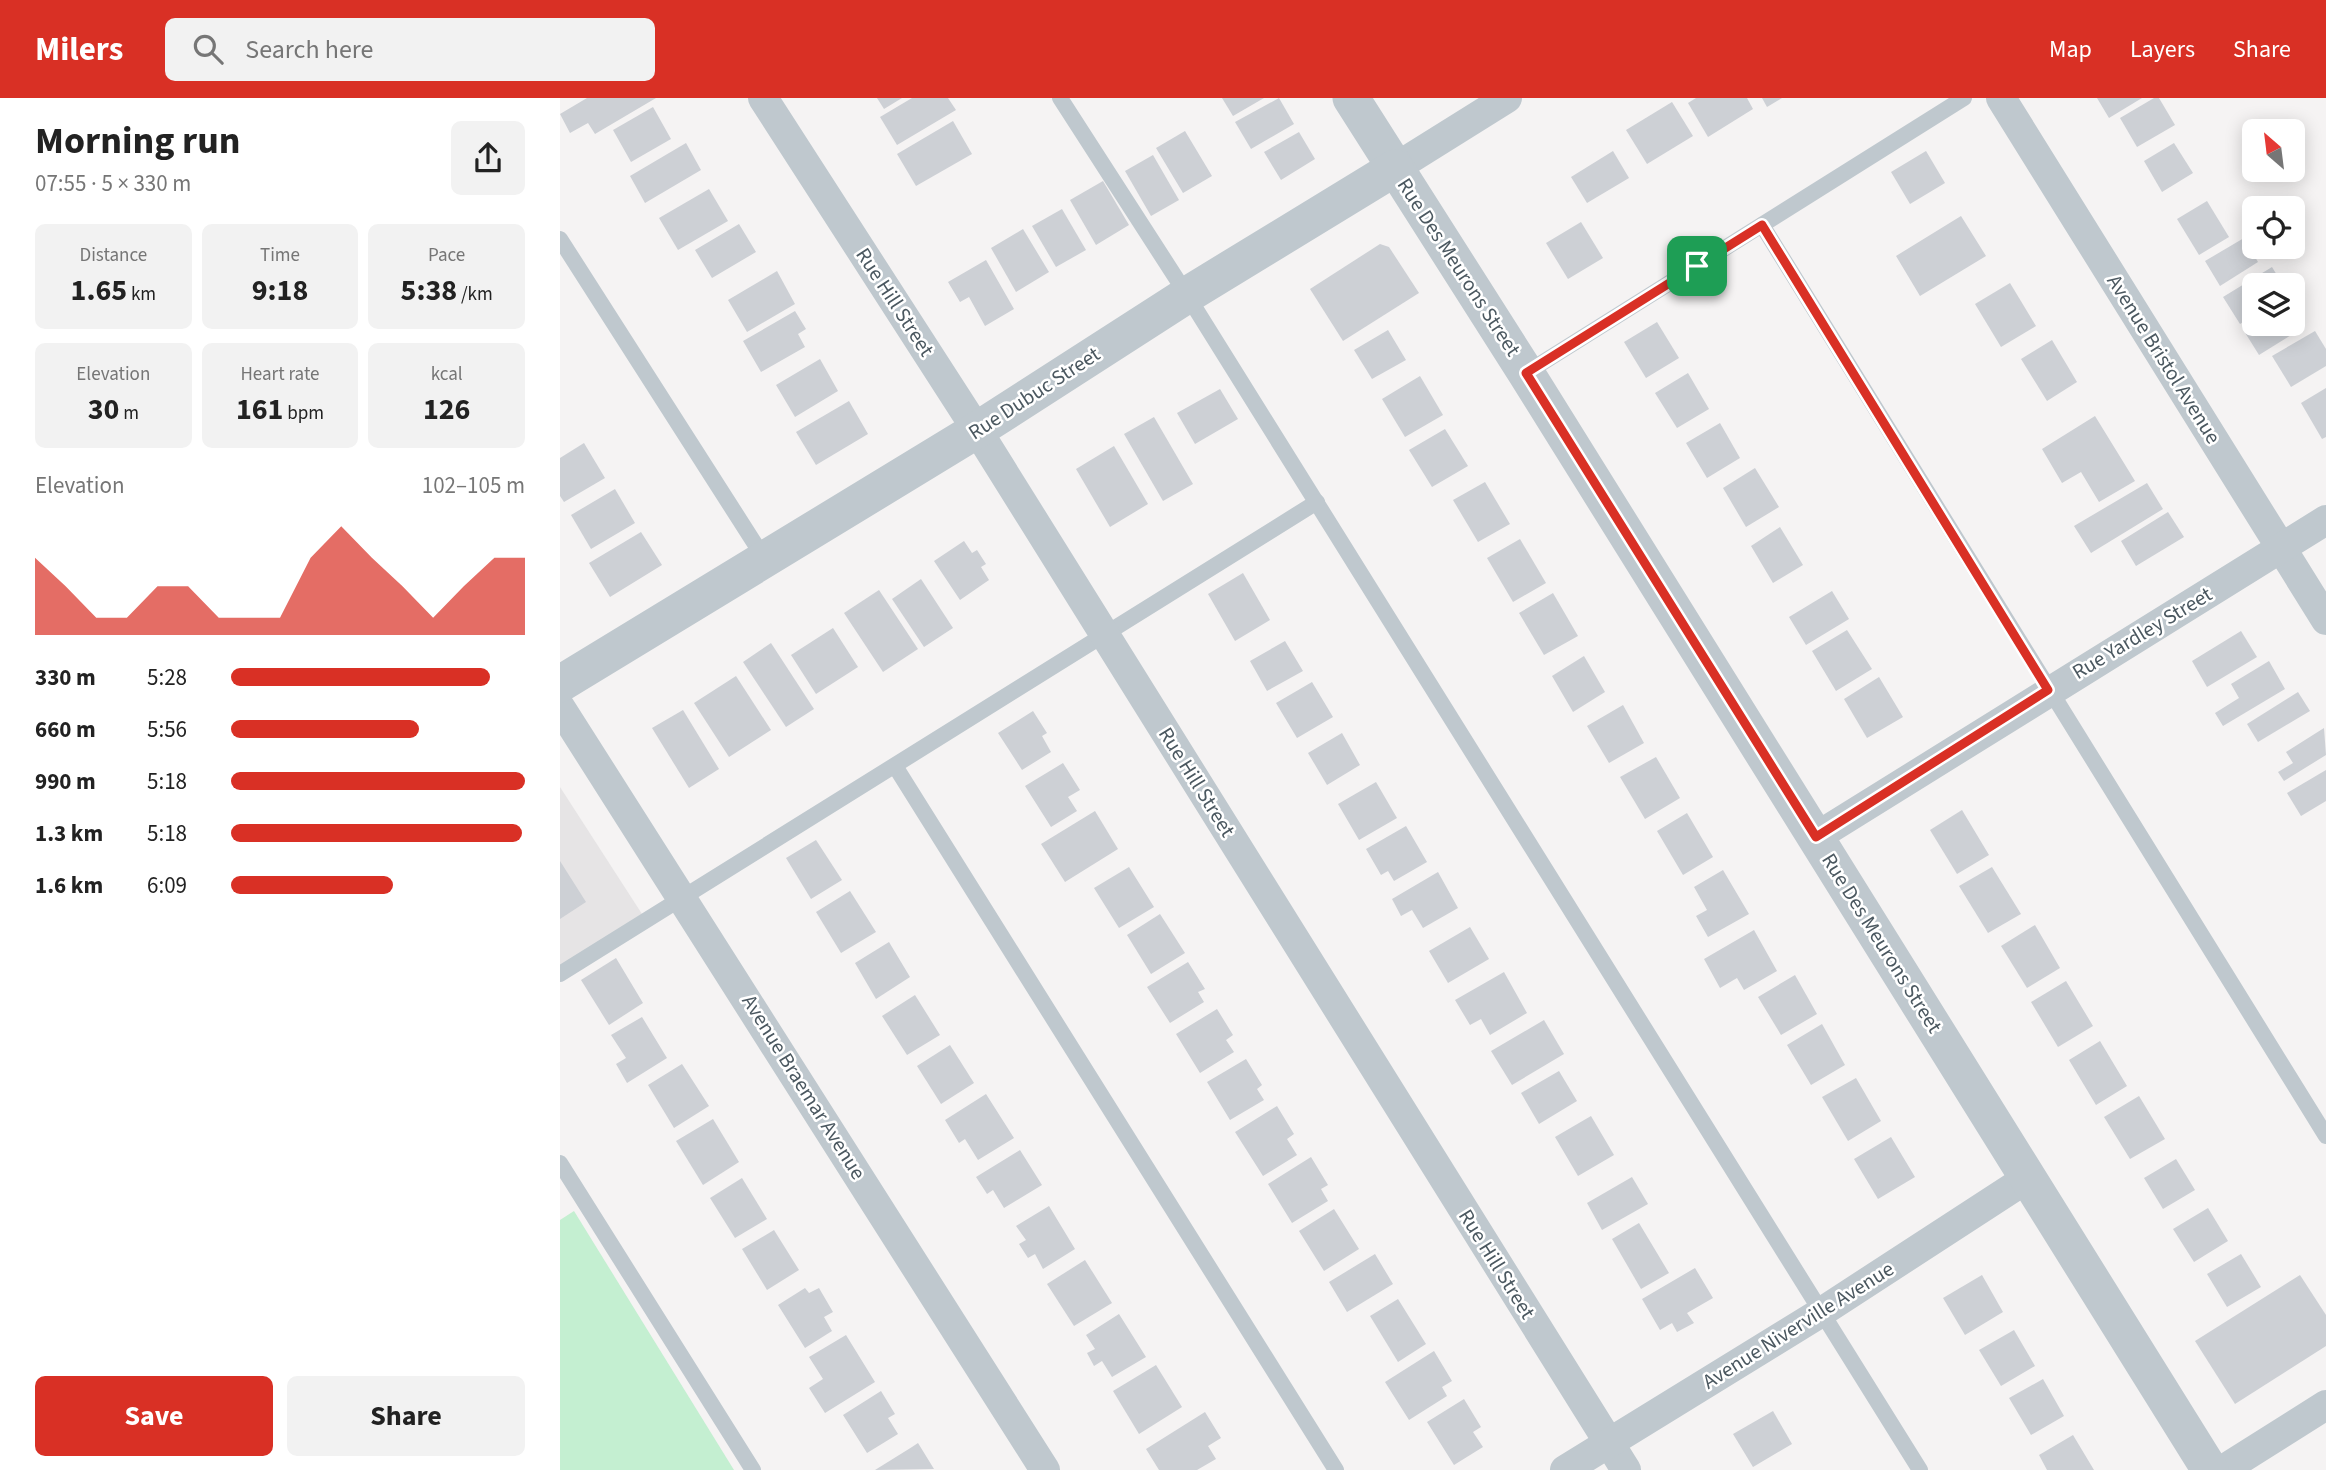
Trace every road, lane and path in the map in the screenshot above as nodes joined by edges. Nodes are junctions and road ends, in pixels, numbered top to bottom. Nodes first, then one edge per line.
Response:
1 (763, 98) edge
2 (1060, 98) edge
3 (1351, 98) edge
4 (1507, 98) edge
5 (1964, 98) edge
6 (2001, 98) edge
7 (1395, 168) junction
8 (1762, 225) junction
9 (560, 239) edge
10 (1187, 295) junction
11 (1526, 373) junction
12 (977, 430) junction
13 (1317, 502) junction
14 (2326, 520) edge
15 (2281, 548) junction
16 (764, 558) junction
17 (2326, 620) edge
18 (1106, 636) junction
19 (560, 684) edge
20 (2048, 690) junction
21 (560, 707) edge
22 (895, 765) junction
23 (1816, 837) junction
24 (683, 895) junction
25 (560, 974) edge
26 (2326, 1136) edge
27 (560, 1163) edge
28 (2029, 1177) junction
29 (1820, 1312) junction
30 (2326, 1405) edge
31 (1609, 1443) junction
32 (753, 1470) edge
33 (1045, 1470) edge
34 (1336, 1470) edge
35 (1565, 1470) edge
36 (1626, 1470) edge
37 (1920, 1470) edge
38 (2210, 1470) edge
39 (2223, 1470) edge

1 - 12 street, Rue Hill Street
2 - 10 lane
3 - 7 street, Rue Des Meurons Street
4 - 7 street, Rue Dubuc Street
5 - 8 lane
6 - 15 street, Avenue Bristol Avenue
7 - 10 street, Rue Dubuc Street
7 - 11 street, Rue Des Meurons Street
8 - 11 lane
8 - 20 lane
9 - 16 lane
10 - 12 street, Rue Dubuc Street
10 - 13 lane
11 - 23 street, Rue Des Meurons Street
12 - 16 street, Rue Dubuc Street
12 - 18 street, Rue Hill Street
13 - 18 lane
13 - 29 lane
14 - 15 street, Rue Yardley Street
15 - 17 street, Avenue Bristol Avenue
15 - 20 street, Rue Yardley Street
16 - 19 street, Rue Dubuc Street
18 - 22 lane
18 - 31 street, Rue Hill Street
20 - 23 street, Rue Yardley Street
20 - 26 lane
21 - 24 street, Avenue Braemar Avenue
22 - 24 lane
22 - 34 lane
23 - 28 street, Rue Des Meurons Street
24 - 25 lane
24 - 33 street, Avenue Braemar Avenue
27 - 32 lane
28 - 29 street, Avenue Niverville Avenue
28 - 38 street, Rue Des Meurons Street
29 - 31 street, Avenue Niverville Avenue
29 - 37 lane
30 - 39 street
31 - 35 street, Avenue Niverville Avenue
31 - 36 street, Rue Hill Street

